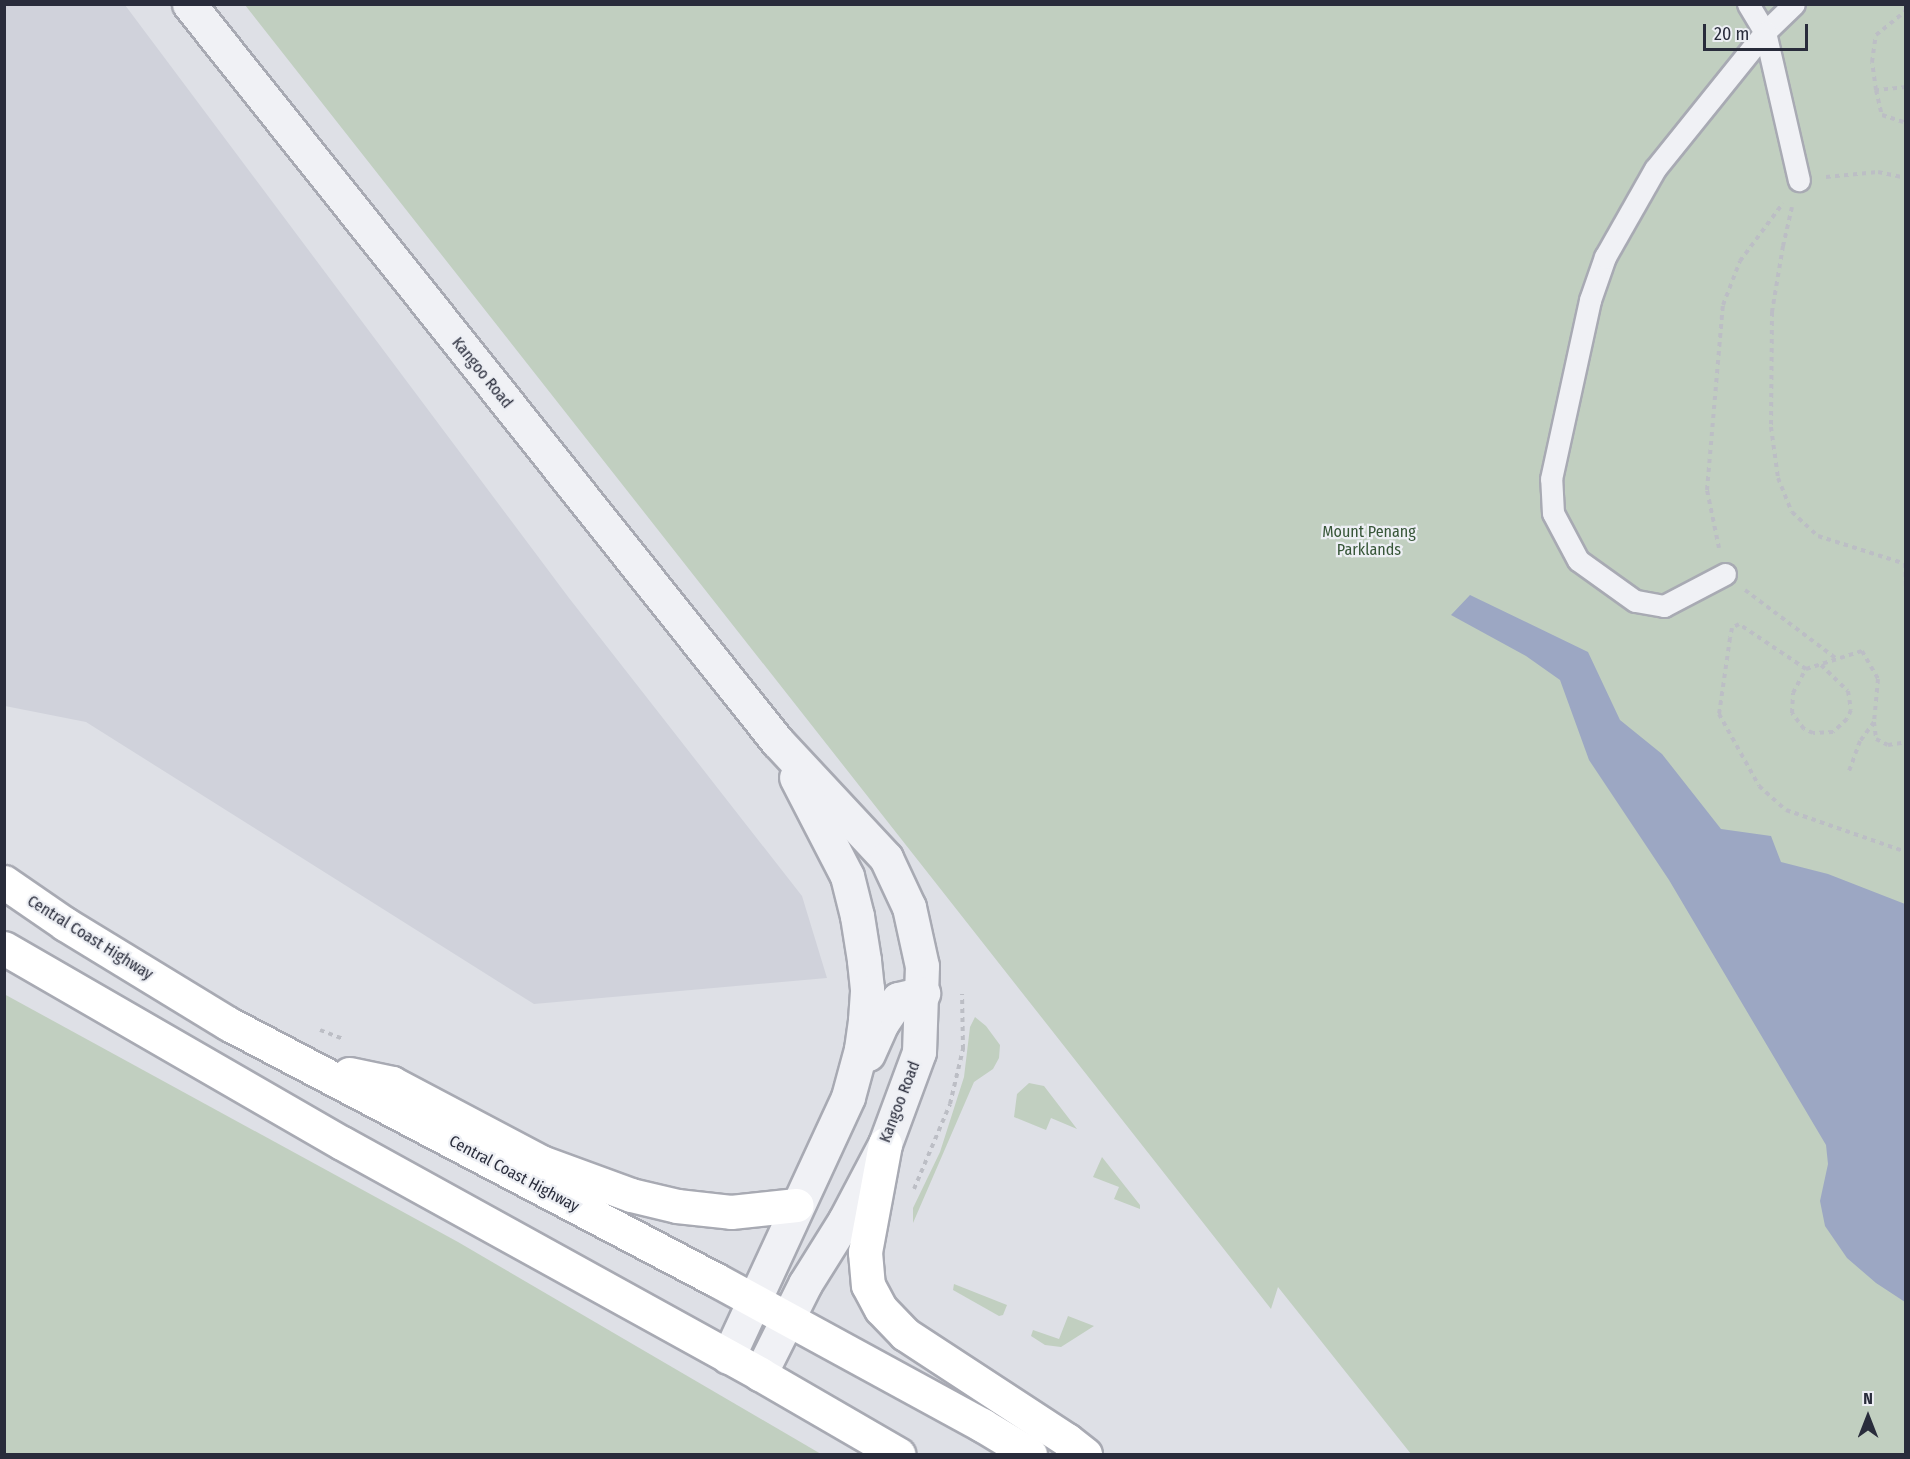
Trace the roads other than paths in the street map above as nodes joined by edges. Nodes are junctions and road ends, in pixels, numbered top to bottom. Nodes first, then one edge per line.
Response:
1 (189, 4) edge
2 (1748, 4) edge
3 (1794, 4) edge
4 (1765, 32) junction
5 (1799, 180) road end
6 (1725, 574) road end
7 (777, 741) junction
8 (4, 882) edge
9 (4, 948) edge
10 (864, 960) junction
11 (922, 993) junction
12 (306, 1064) junction
13 (848, 1096) junction
14 (885, 1144) junction
15 (797, 1205) junction
16 (755, 1302) junction
17 (787, 1319) junction
18 (728, 1357) junction
19 (760, 1374) junction
20 (898, 1455) edge
21 (1030, 1455) edge
22 (1085, 1455) edge

1 - 7 street, Kangoo Road
2 - 4 lane
3 - 4 lane
4 - 5 lane
4 - 6 lane
7 - 10 street, Kangoo Road
7 - 11 street, Kangoo Road
8 - 12 highway, Central Coast Highway
9 - 18 highway
10 - 11 street
10 - 13 street, Kangoo Road
11 - 13 street
11 - 14 street, Kangoo Road
12 - 15 highway
12 - 16 highway, Central Coast Highway
13 - 15 street, Kangoo Road
14 - 17 street, Kangoo Road
14 - 22 highway
15 - 16 street, Kangoo Road
16 - 17 highway, Central Coast Highway
16 - 18 street, Kangoo Road
17 - 19 street, Kangoo Road
17 - 21 highway, Central Coast Highway
18 - 19 highway
19 - 20 highway

